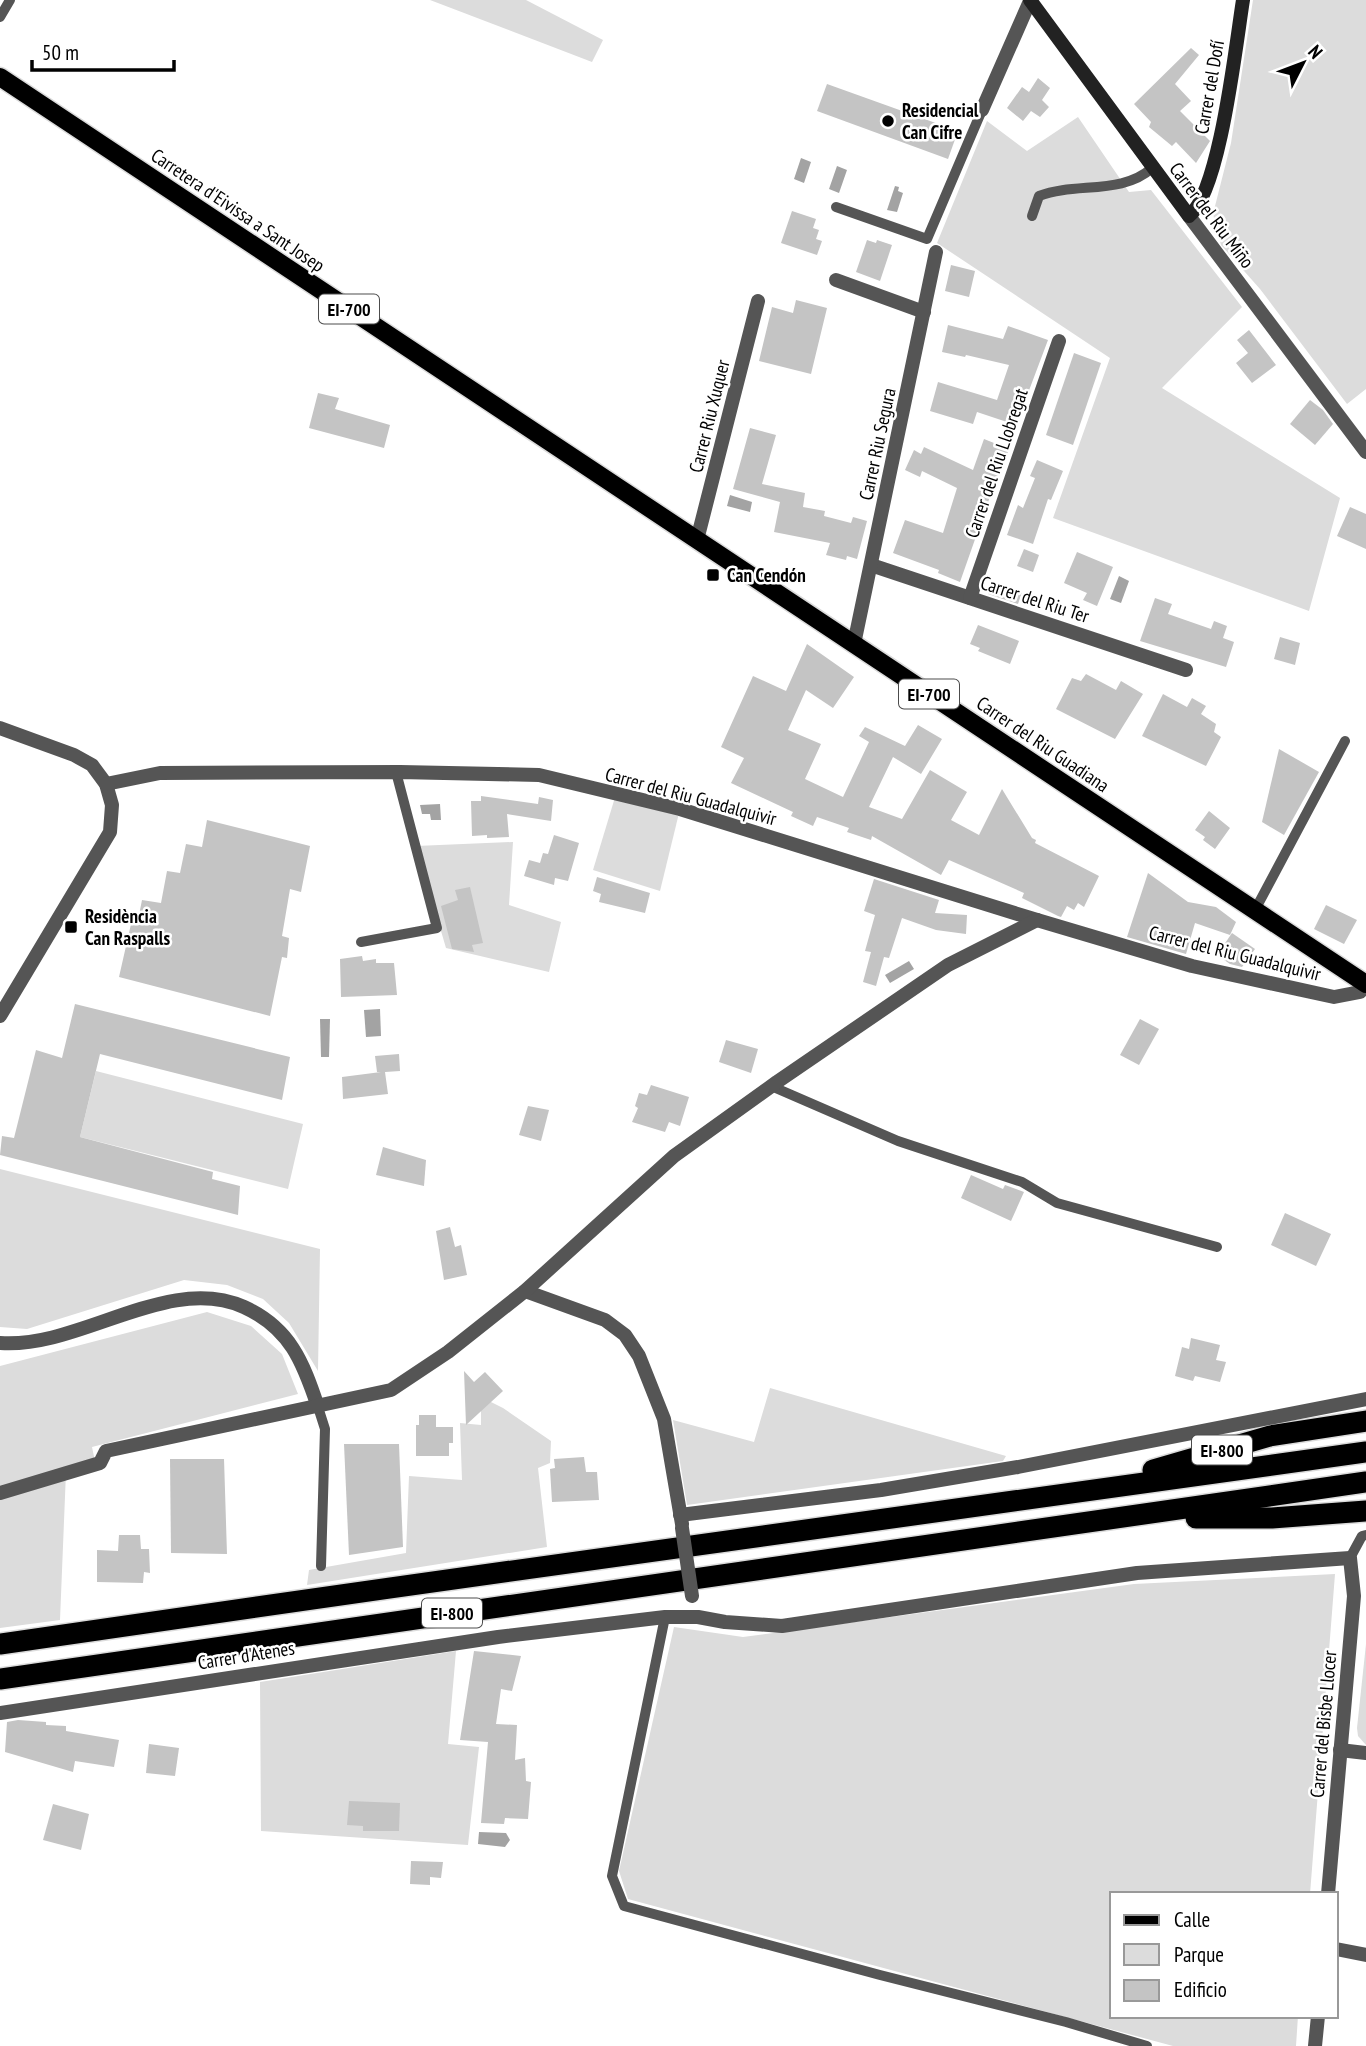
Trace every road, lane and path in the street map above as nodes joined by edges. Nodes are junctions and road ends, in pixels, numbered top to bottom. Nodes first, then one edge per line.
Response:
1 (10, 0) edge
2 (1030, 0) edge
3 (1243, 0) edge
4 (0, 17) edge
5 (0, 78) edge
6 (982, 110) joint
7 (1152, 168) junction
8 (836, 207) dead end
9 (1032, 216) dead end
10 (1189, 216) junction
11 (936, 252) dead end
12 (836, 280) dead end
13 (758, 301) dead end
14 (924, 312) junction
15 (1059, 341) dead end
16 (1366, 452) edge
17 (698, 540) junction
18 (871, 565) junction
19 (970, 598) junction
20 (854, 644) junction
21 (1186, 670) dead end
22 (0, 728) edge
23 (1345, 741) dead end
24 (396, 772) junction
25 (106, 784) junction
26 (1255, 910) junction
27 (1037, 920) junction
28 (361, 942) dead end
29 (1366, 984) edge
30 (0, 1016) edge
31 (771, 1086) junction
32 (1217, 1247) dead end
33 (525, 1291) junction
34 (0, 1343) edge
35 (1366, 1399) edge
36 (318, 1407) junction
37 (1366, 1421) edge
38 (1366, 1452) edge
39 (1366, 1482) edge
40 (1081, 1490) junction
41 (0, 1493) edge
42 (1366, 1511) edge
43 (1128, 1517) junction
44 (681, 1521) junction
45 (1366, 1535) edge
46 (1350, 1558) junction
47 (320, 1566) dead end
48 (698, 1617) junction
49 (665, 1618) junction
50 (0, 1644) edge
51 (0, 1679) edge
52 (0, 1713) edge
53 (1340, 1749) junction
54 (1366, 1753) edge
55 (1328, 1892) edge
56 (1338, 1949) edge
57 (1366, 1955) edge
58 (1318, 2018) edge
59 (1147, 2046) edge
60 (1315, 2046) edge

1 - 4 lane
2 - 6 street
2 - 7 street, Carrer del Riu Miño
3 - 10 street, Carrer del Dofí
5 - 17 main road, Carretera d'Eivissa a Sant Josep / EI-700
6 - 8 lane
7 - 9 lane
7 - 10 street, Carrer del Riu Miño
10 - 16 street, Carrer del Riu Miño
11 - 14 street, Carrer Riu Segura
12 - 14 street
13 - 17 street, Carrer Riu Xuquer
14 - 18 street, Carrer Riu Segura
15 - 19 street, Carrer del Riu Llobregat
17 - 20 main road, Carrer del Riu Guadiana / EI-700
18 - 19 street, Carrer del Riu Ter
18 - 20 street, Carrer Riu Segura
19 - 21 street, Carrer del Riu Ter
20 - 26 main road, Carrer del Riu Guadiana / EI-700
22 - 25 street
23 - 26 lane
24 - 25 street, Carrer del Riu Guadalquivir
24 - 27 street, Carrer del Riu Guadalquivir
24 - 28 lane
25 - 30 street
26 - 29 main road, Carrer del Riu Guadiana / EI-700
27 - 29 street, Carrer del Riu Guadalquivir
27 - 31 street
31 - 32 lane
31 - 33 street
33 - 36 street
33 - 44 street
34 - 36 street
35 - 44 street
36 - 41 street
36 - 47 lane
37 - 40 highway, EI-800
38 - 40 highway, EI-800
39 - 43 highway, EI-800
40 - 50 highway, EI-800
42 - 43 highway, EI-800
43 - 51 highway, EI-800
44 - 48 street, bridge
45 - 46 lane
46 - 48 street, Carrer d'Atenes
46 - 53 street, Carrer del Bisbe Llocer
48 - 49 street, Carrer d'Atenes
49 - 52 street, Carrer d'Atenes
49 - 59 lane
53 - 54 street
53 - 55 street, Carrer del Bisbe Llocer
56 - 57 street
58 - 60 street

